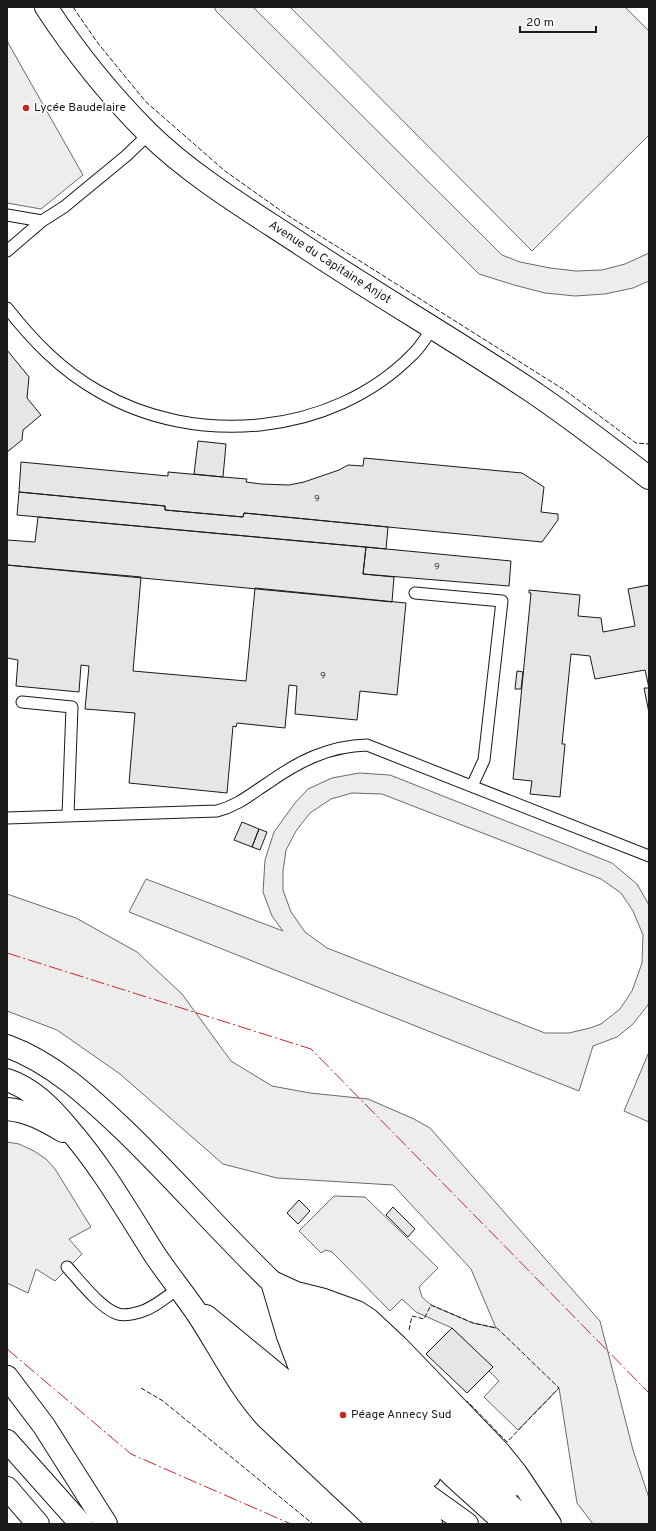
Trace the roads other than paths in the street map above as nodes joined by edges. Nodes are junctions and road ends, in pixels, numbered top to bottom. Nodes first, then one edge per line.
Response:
1 (46, 7) edge
2 (149, 134) junction
3 (7, 215) edge
4 (42, 221) junction
5 (7, 251) edge
6 (7, 308) edge
7 (432, 328) junction
8 (648, 475) edge
9 (415, 593) dead end
10 (22, 702) dead end
11 (472, 786) junction
12 (68, 815) junction
13 (7, 818) edge
14 (649, 856) edge
15 (7, 1046) edge
16 (7, 1080) edge
17 (7, 1109) edge
18 (88, 1151) junction
19 (67, 1267) dead end
20 (287, 1298) junction
21 (189, 1302) junction
22 (288, 1336) junction
23 (7, 1377) edge
24 (7, 1441) edge
25 (7, 1488) edge
26 (38, 1524) edge
27 (80, 1524) edge
28 (106, 1524) edge
29 (380, 1524) edge
30 (406, 1524) edge
31 (431, 1524) edge
32 (467, 1524) edge
33 (484, 1524) edge
34 (506, 1524) edge
35 (529, 1524) edge
36 (549, 1524) edge

1 - 2 main road, Avenue du Capitaine Anjot
2 - 4 lane
2 - 7 main road, Avenue du Capitaine Anjot
3 - 4 lane
4 - 5 lane
6 - 7 lane
7 - 8 main road, Avenue du Capitaine Anjot
9 - 11 lane
10 - 12 lane
11 - 12 lane
11 - 14 lane
12 - 13 lane
15 - 20 main road
16 - 18 main road
17 - 18 main road
18 - 21 main road
19 - 21 lane
20 - 22 main road
20 - 34 main road
20 - 35 main road
20 - 36 main road
21 - 29 main road
21 - 30 main road
21 - 31 main road
22 - 32 main road
22 - 33 main road
23 - 28 main road
24 - 27 main road
25 - 26 main road

